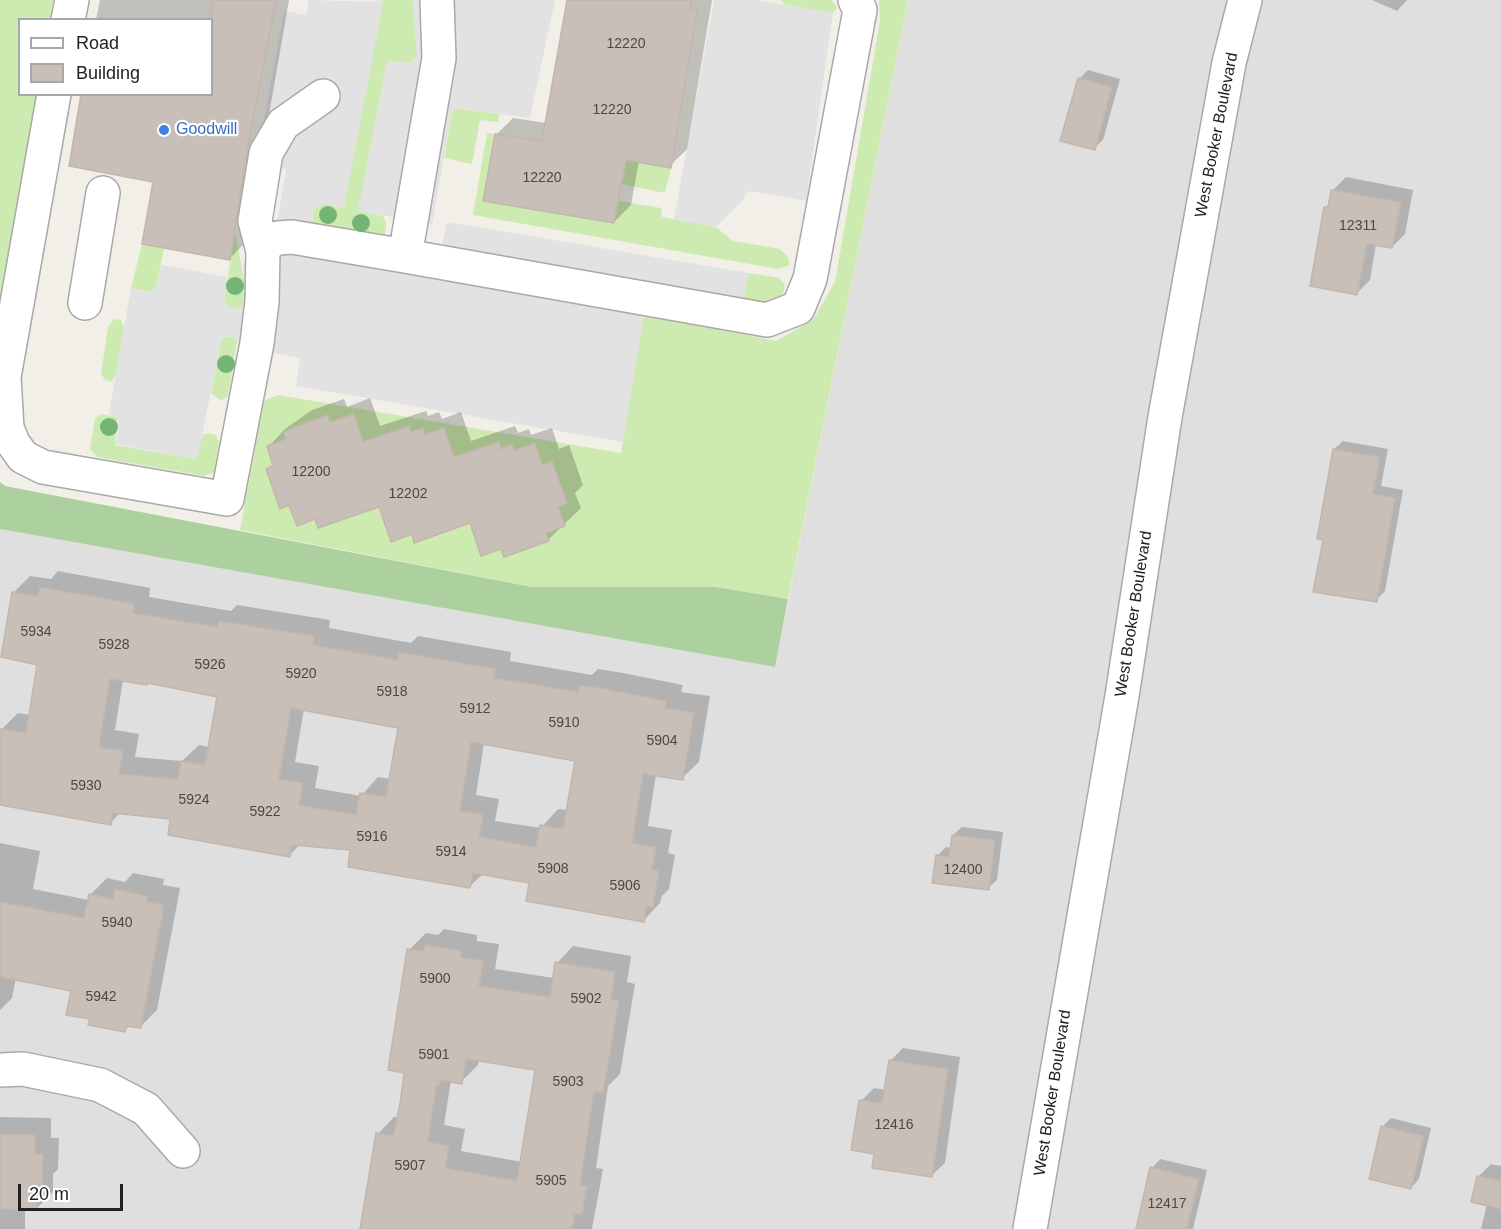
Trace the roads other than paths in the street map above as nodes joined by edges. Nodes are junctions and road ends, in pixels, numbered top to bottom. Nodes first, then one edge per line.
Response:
1 (72, 0) edge
2 (437, 0) edge
3 (855, 0) edge
4 (1245, 0) edge
5 (68, 18) edge
6 (54, 96) edge
7 (323, 96) dead end
8 (103, 193) dead end
9 (263, 251) junction
10 (405, 256) junction
11 (85, 303) dead end
12 (0, 1070) edge
13 (183, 1151) dead end
14 (1030, 1229) edge

1 - 5 street
2 - 10 street
3 - 10 street
4 - 14 street, West Booker Boulevard
6 - 9 street
7 - 9 street
8 - 11 street
9 - 10 street
12 - 13 street

